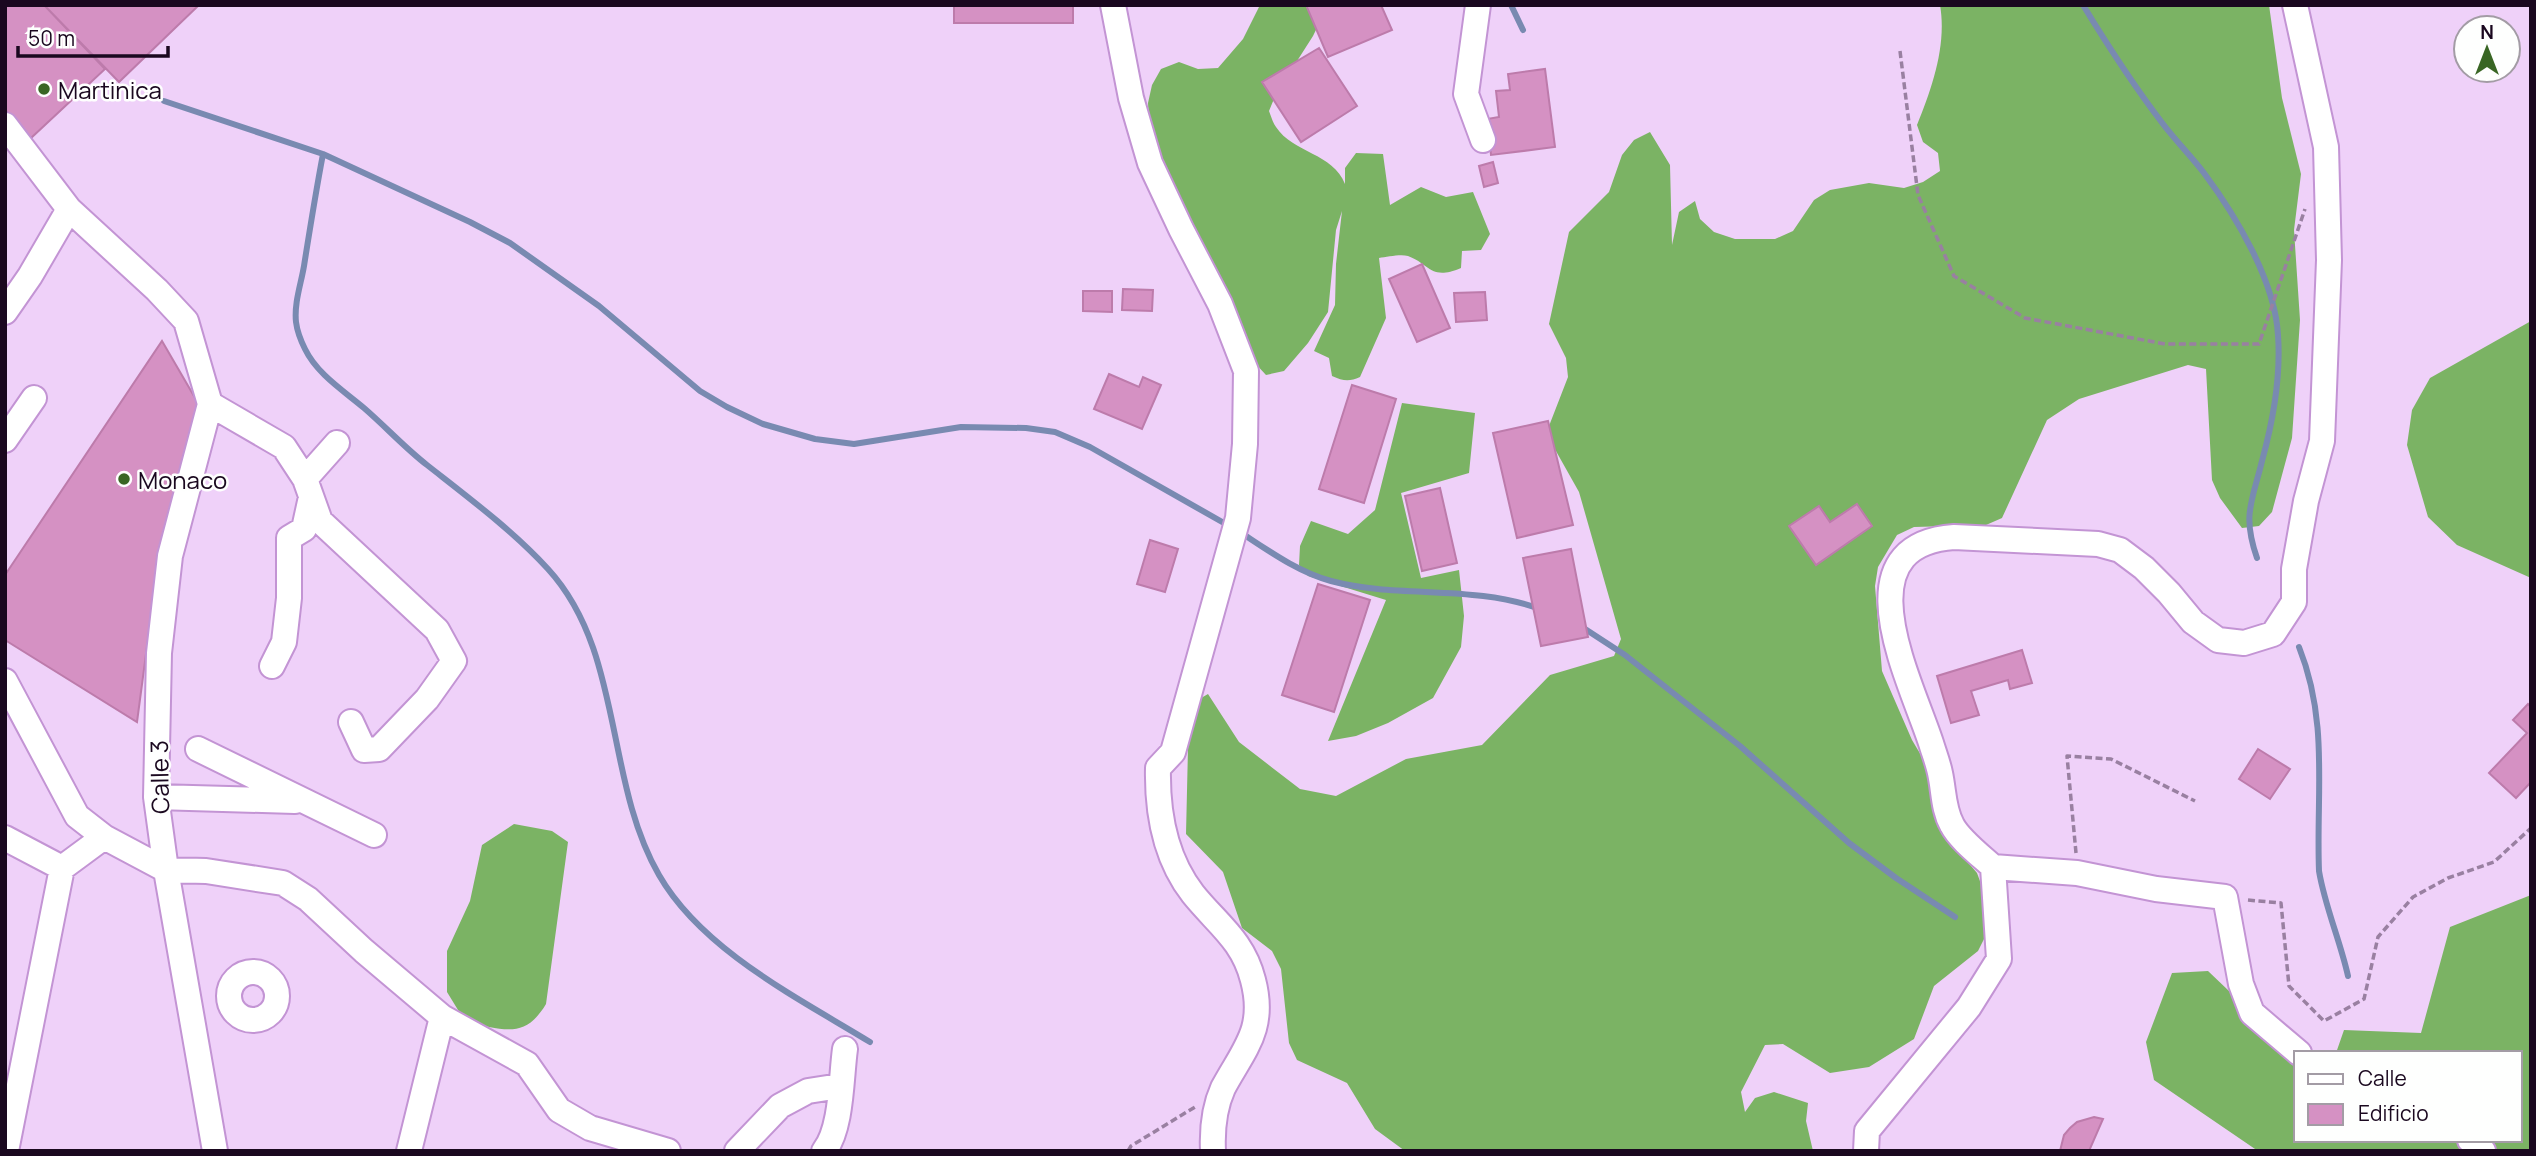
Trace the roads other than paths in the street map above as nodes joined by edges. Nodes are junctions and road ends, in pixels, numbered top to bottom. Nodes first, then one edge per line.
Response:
1 (1113, 5) edge
2 (1478, 5) edge
3 (2295, 5) edge
4 (5, 125) edge
5 (1483, 140) dead end
6 (69, 209) junction
7 (5, 312) edge
8 (34, 398) dead end
9 (210, 404) junction
10 (5, 440) edge
11 (337, 443) dead end
12 (308, 487) junction
13 (272, 666) dead end
14 (5, 681) edge
15 (351, 722) dead end
16 (198, 749) dead end
17 (156, 797) junction
18 (305, 801) junction
19 (374, 835) dead end
20 (104, 837) junction
21 (5, 838) edge
22 (1993, 867) junction
23 (62, 868) junction
24 (166, 870) junction
25 (231, 1008) dead end
26 (442, 1017) junction
27 (192, 1019) junction
28 (845, 1049) dead end
29 (2296, 1051) edge
30 (840, 1086) junction
31 (6, 1151) edge
32 (215, 1151) edge
33 (409, 1151) edge
34 (668, 1151) edge
35 (737, 1151) edge
36 (824, 1151) edge
37 (1213, 1151) edge
38 (1866, 1151) edge

1 - 37 street
2 - 5 street
3 - 22 street
4 - 6 street
6 - 7 street
6 - 9 street
8 - 10 street
9 - 12 street
9 - 17 street, Calle 3
11 - 12 street
12 - 13 street
12 - 15 street
14 - 20 street
16 - 18 street
17 - 18 street
17 - 24 street, Calle 3
18 - 19 street
20 - 23 street
20 - 24 street
21 - 23 street
22 - 29 street
22 - 38 street
23 - 31 street
24 - 26 street
24 - 27 street, Calle 3
25 - 27 street
26 - 33 street
26 - 34 street
27 - 32 street, Calle 3
28 - 30 street
30 - 35 street
30 - 36 street

